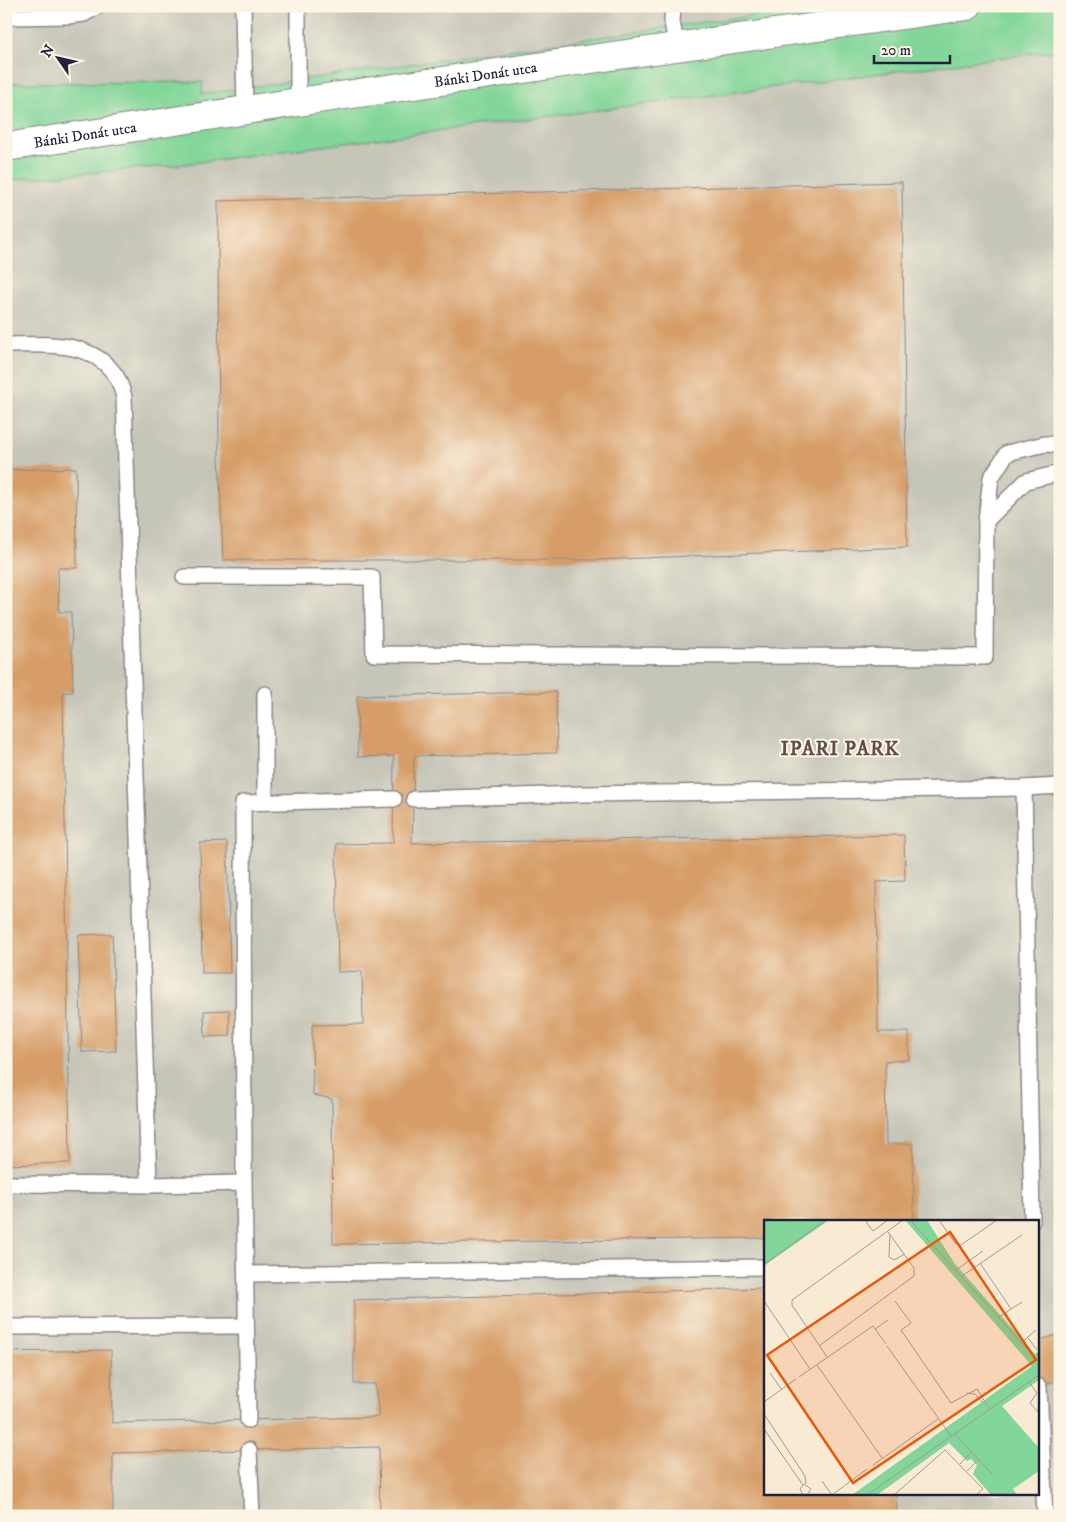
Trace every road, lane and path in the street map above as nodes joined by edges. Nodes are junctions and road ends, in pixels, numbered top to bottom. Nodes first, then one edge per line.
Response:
1 (98, 6) edge
2 (243, 6) edge
3 (298, 6) edge
4 (673, 6) edge
5 (967, 6) edge
6 (909, 10) edge
7 (6, 17) edge
8 (676, 48) junction
9 (298, 102) junction
10 (245, 110) junction
11 (6, 147) edge
12 (6, 345) edge
13 (1060, 445) edge
14 (1060, 473) edge
15 (986, 521) junction
16 (184, 577) dead end
17 (265, 694) dead end
18 (1060, 786) edge
19 (1024, 788) junction
20 (394, 799) dead end
21 (414, 799) dead end
22 (265, 802) junction
23 (244, 1183) junction
24 (6, 1184) edge
25 (149, 1185) junction
26 (1032, 1220) edge
27 (764, 1267) edge
28 (246, 1274) junction
29 (246, 1326) junction
30 (6, 1327) edge
31 (1039, 1387) dead end
32 (248, 1420) dead end
33 (249, 1450) dead end
34 (252, 1516) edge
35 (1044, 1516) edge

1 - 7 lane
2 - 10 lane
3 - 9 lane
4 - 8 lane
5 - 6 street, Bánki Donát utca
6 - 8 street, Bánki Donát utca
8 - 9 street, Bánki Donát utca
9 - 10 street, Bánki Donát utca
10 - 11 street, Bánki Donát utca
12 - 25 lane
13 - 15 lane
14 - 15 lane
15 - 16 lane
17 - 22 lane
18 - 19 lane
19 - 21 lane
19 - 26 lane
20 - 22 lane
22 - 23 lane
23 - 25 lane
23 - 28 lane
24 - 25 lane
27 - 28 lane
28 - 29 lane
29 - 30 lane
29 - 32 lane
31 - 35 lane
33 - 34 lane

